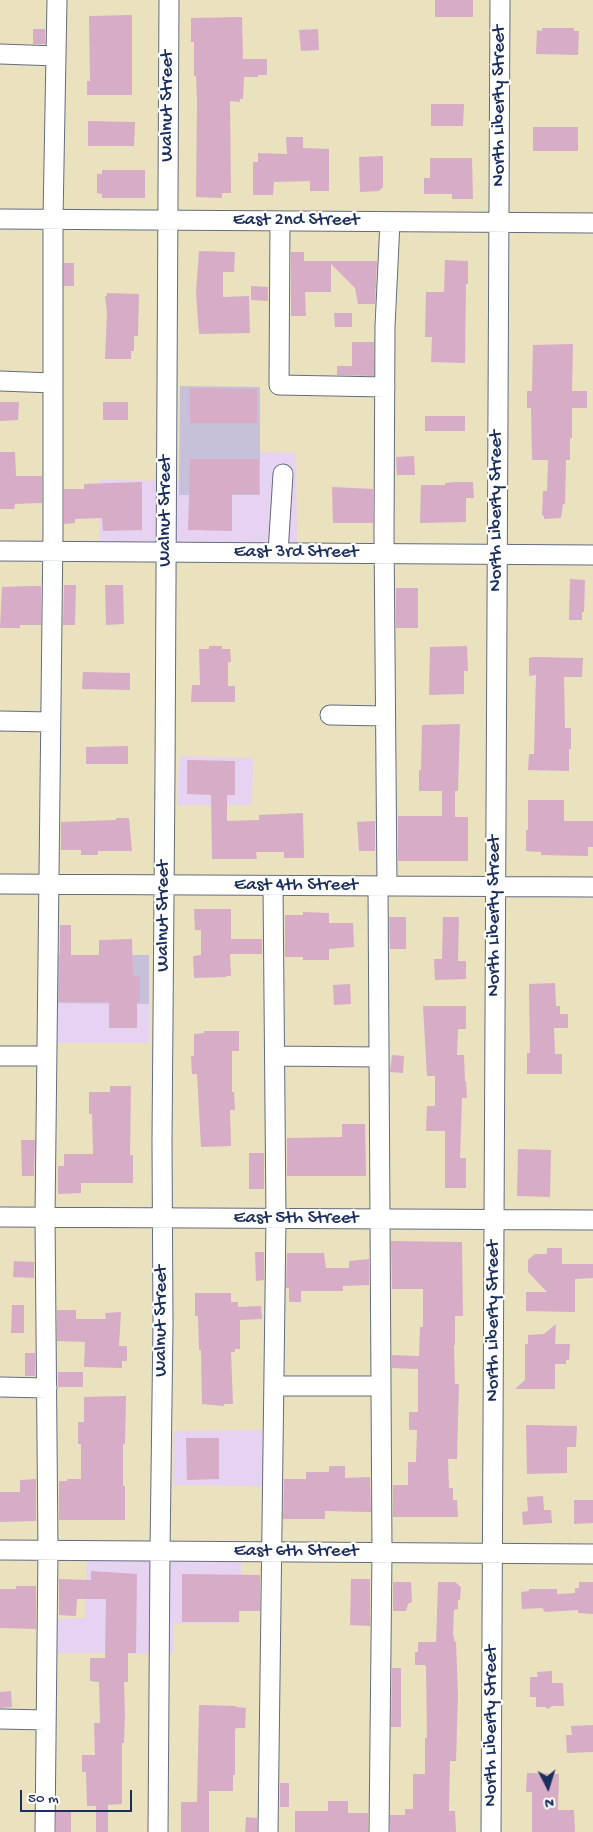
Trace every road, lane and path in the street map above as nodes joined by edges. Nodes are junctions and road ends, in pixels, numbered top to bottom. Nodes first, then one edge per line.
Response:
1 (57, 0) edge
2 (169, 0) edge
3 (500, 0) edge
4 (0, 54) edge
5 (56, 56) junction
6 (0, 219) edge
7 (53, 219) junction
8 (168, 220) junction
9 (280, 221) junction
10 (390, 222) junction
11 (500, 222) junction
12 (593, 223) edge
13 (0, 381) edge
14 (53, 383) junction
15 (385, 387) junction
16 (283, 474) dead end
17 (0, 552) edge
18 (52, 552) junction
19 (166, 552) junction
20 (278, 553) junction
21 (384, 554) junction
22 (497, 555) junction
23 (593, 555) edge
24 (330, 714) dead end
25 (385, 716) junction
26 (0, 721) edge
27 (50, 722) junction
28 (0, 884) edge
29 (48, 885) junction
30 (164, 886) junction
31 (273, 886) junction
32 (382, 886) junction
33 (496, 886) junction
34 (593, 887) edge
35 (0, 1056) edge
36 (46, 1056) junction
37 (275, 1056) junction
38 (379, 1057) junction
39 (0, 1217) edge
40 (45, 1217) junction
41 (162, 1218) junction
42 (276, 1219) junction
43 (380, 1219) junction
44 (495, 1220) junction
45 (593, 1220) edge
46 (0, 1386) edge
47 (274, 1386) junction
48 (381, 1386) junction
49 (46, 1388) junction
50 (0, 1550) edge
51 (48, 1550) junction
52 (160, 1551) junction
53 (272, 1552) junction
54 (382, 1552) junction
55 (493, 1553) junction
56 (593, 1554) edge
57 (0, 1719) edge
58 (46, 1720) junction
59 (45, 1832) edge
60 (158, 1832) edge
61 (268, 1832) edge
62 (378, 1832) edge
63 (491, 1832) edge

1 - 5 street
2 - 8 street, Walnut Street
3 - 11 street, North Liberty Street
4 - 5 street
5 - 7 street
6 - 7 street, East 2nd Street
7 - 8 street, East 2nd Street
7 - 14 street
8 - 9 street, East 2nd Street
8 - 19 street, Walnut Street
9 - 10 street, East 2nd Street
9 - 15 street
10 - 11 street, East 2nd Street
10 - 15 street
11 - 12 street, East 2nd Street
11 - 22 street, North Liberty Street
13 - 14 street
14 - 18 street
15 - 21 street
16 - 20 street
17 - 18 street, East 3rd Street
18 - 19 street, East 3rd Street
18 - 27 street
19 - 20 street, East 3rd Street
19 - 30 street, Walnut Street
20 - 21 street, East 3rd Street
21 - 22 street, East 3rd Street
21 - 25 street
22 - 23 street, East 3rd Street
22 - 33 street, North Liberty Street
24 - 25 street
25 - 32 street
26 - 27 street
27 - 29 street
28 - 29 street, East 4th Street
29 - 30 street, East 4th Street
29 - 36 street
30 - 31 street, East 4th Street
30 - 41 street, Walnut Street
31 - 32 street, East 4th Street
31 - 37 street
32 - 33 street, East 4th Street
32 - 38 street
33 - 34 street, East 4th Street
33 - 44 street, North Liberty Street
35 - 36 street
36 - 40 street
37 - 38 street
37 - 42 street
38 - 43 street
39 - 40 street, East 5th Street
40 - 41 street, East 5th Street
40 - 49 street
41 - 42 street, East 5th Street
41 - 52 street, Walnut Street
42 - 43 street, East 5th Street
42 - 47 street
43 - 44 street, East 5th Street
43 - 48 street
44 - 45 street, East 5th Street
44 - 55 street, North Liberty Street
46 - 49 street
47 - 48 street
47 - 53 street
48 - 54 street
49 - 51 street
50 - 51 street, East 6th Street
51 - 52 street, East 6th Street
51 - 58 street
52 - 53 street, East 6th Street
52 - 60 street, Walnut Street
53 - 54 street, East 6th Street
53 - 61 street
54 - 55 street, East 6th Street
54 - 62 street
55 - 56 street, East 6th Street
55 - 63 street, North Liberty Street
57 - 58 street
58 - 59 street

